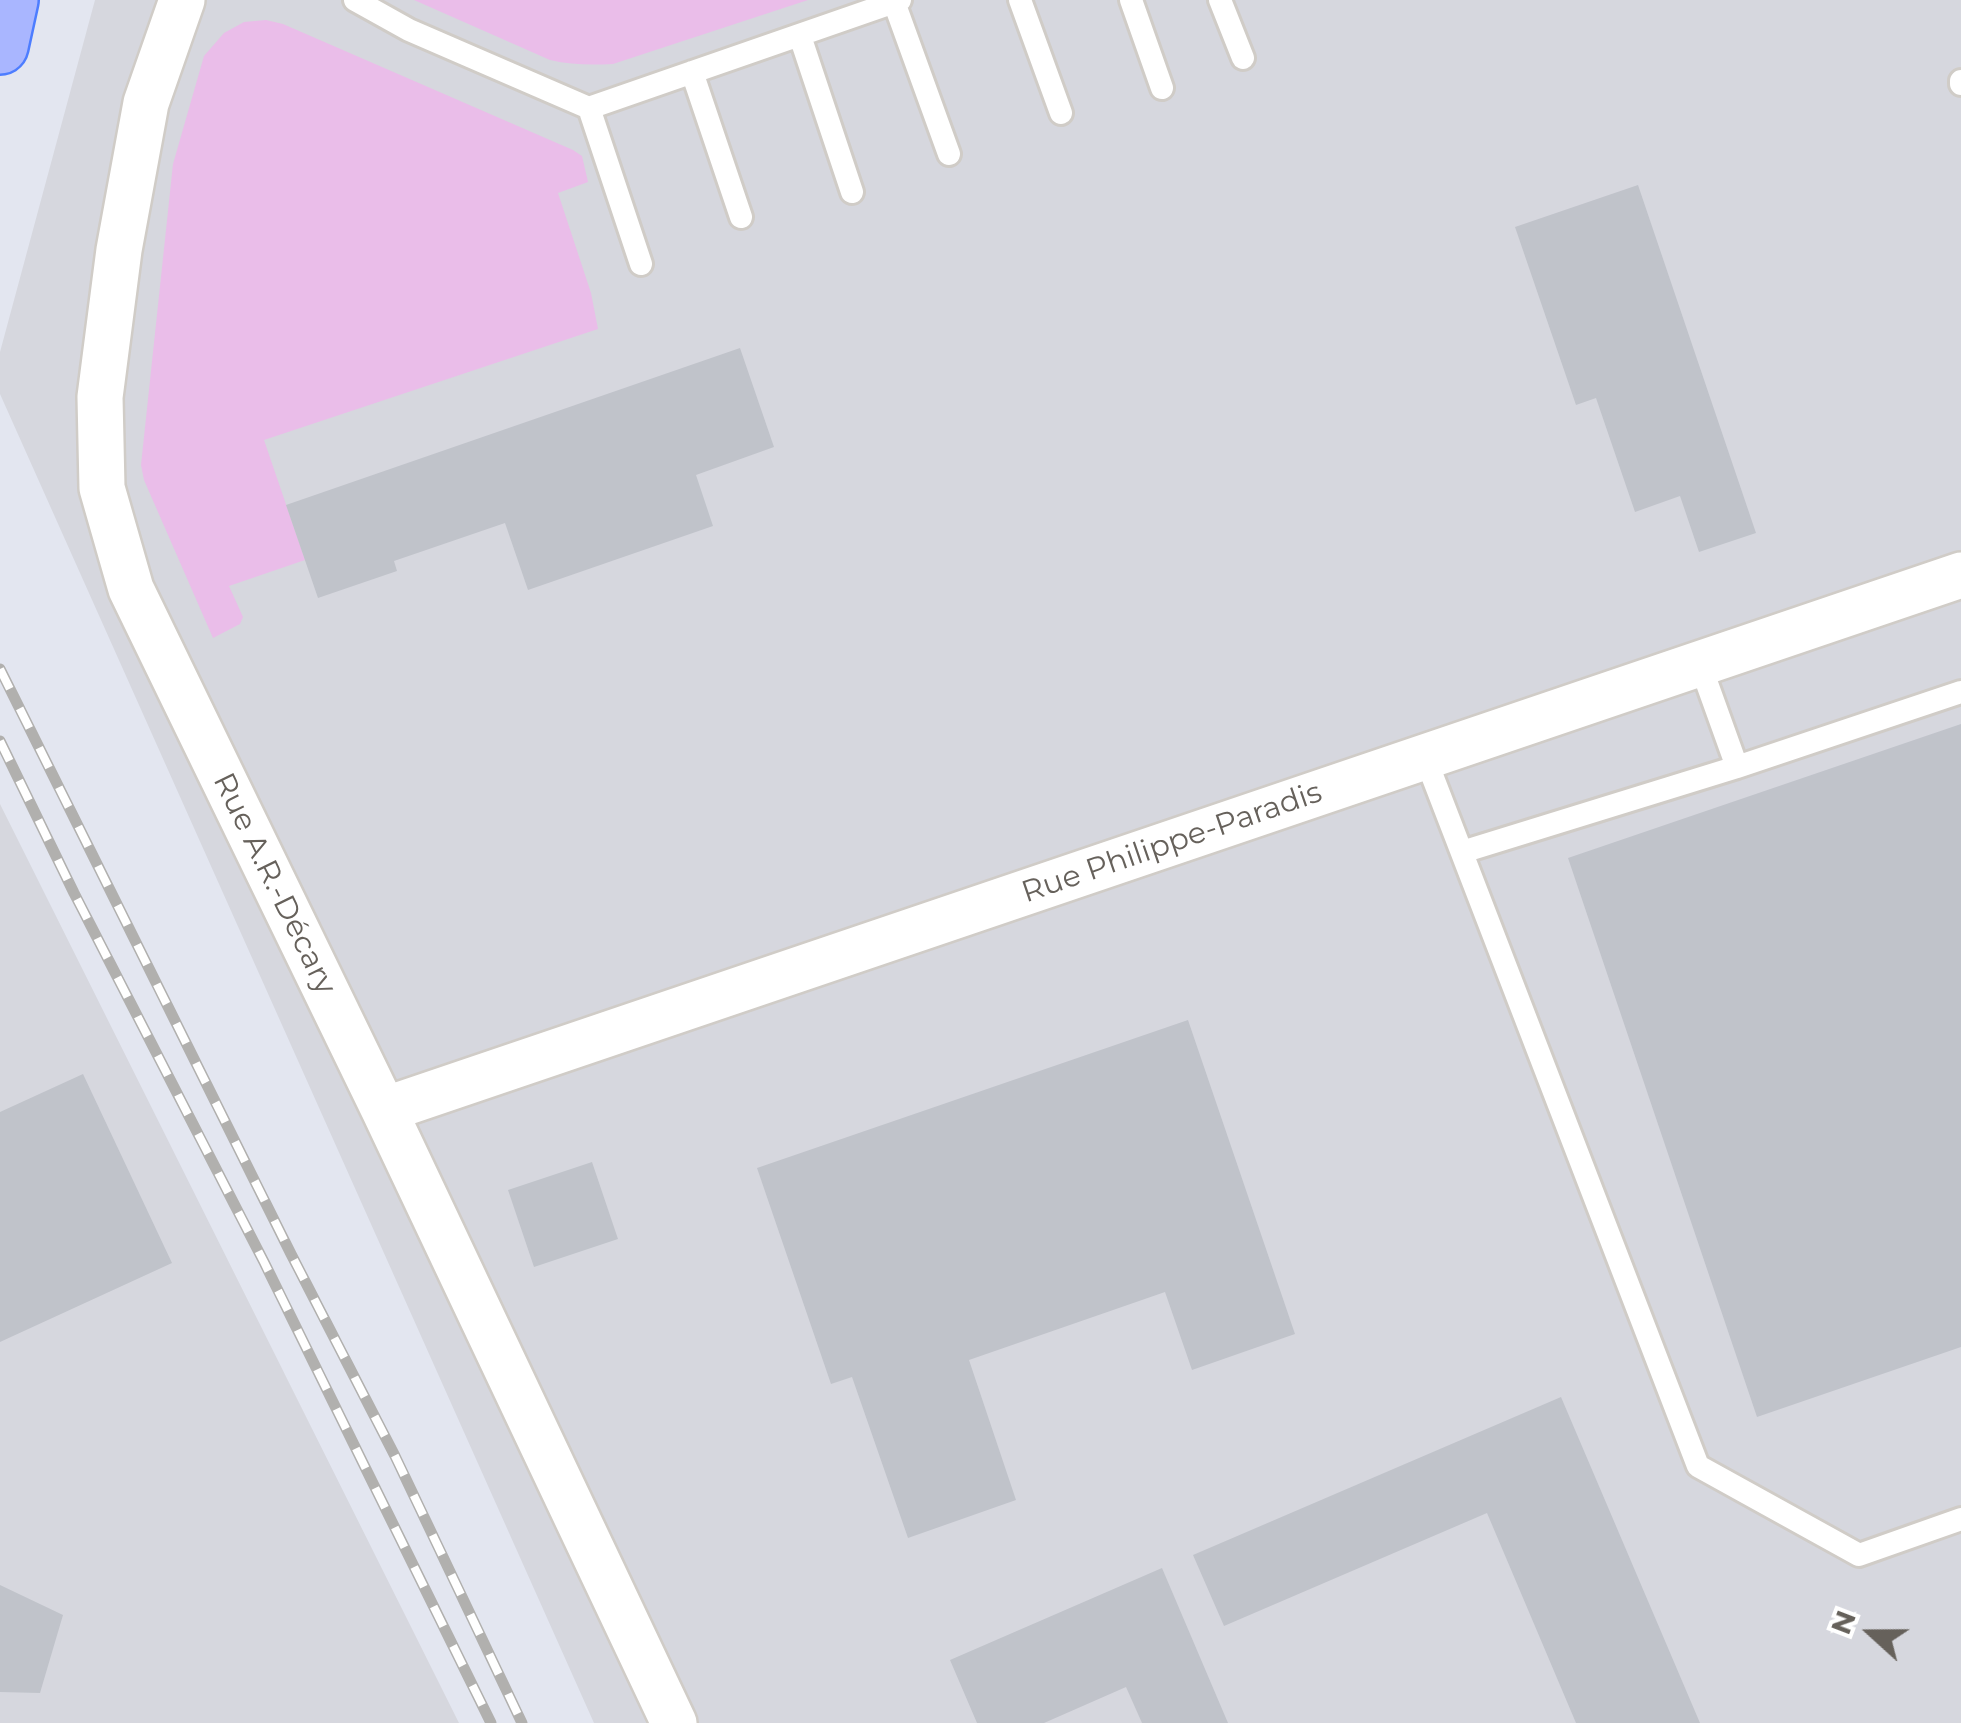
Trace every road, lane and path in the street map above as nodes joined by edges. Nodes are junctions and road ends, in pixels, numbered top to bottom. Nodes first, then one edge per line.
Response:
1 (10, 0) edge
2 (182, 0) edge
3 (355, 0) edge
4 (1020, 0) edge
5 (1131, 0) edge
6 (1220, 0) edge
7 (897, 1) edge
8 (800, 36) junction
9 (0, 46) edge
10 (1243, 58) dead end
11 (692, 72) junction
12 (1162, 88) dead end
13 (589, 108) junction
14 (1061, 113) dead end
15 (949, 154) dead end
16 (852, 192) dead end
17 (741, 217) dead end
18 (641, 264) dead end
19 (1961, 575) edge
20 (1700, 664) junction
21 (1961, 692) edge
22 (1425, 757) junction
23 (1737, 767) junction
24 (1462, 852) junction
25 (384, 1110) junction
26 (1961, 1519) edge
27 (674, 1723) edge

1 - 9 main road
2 - 25 street, Rue A.R.-Décary
3 - 13 lane
4 - 14 lane
5 - 12 lane
6 - 10 lane
7 - 8 lane
7 - 15 lane
8 - 11 lane
8 - 16 lane
11 - 13 lane
11 - 17 lane
13 - 18 lane
19 - 20 street, Rue Philippe-Paradis
20 - 22 street, Rue Philippe-Paradis
20 - 23 lane
21 - 23 lane
22 - 24 lane
22 - 25 street, Rue Philippe-Paradis
23 - 24 lane
24 - 26 lane
25 - 27 street, Rue A.R.-Décary

